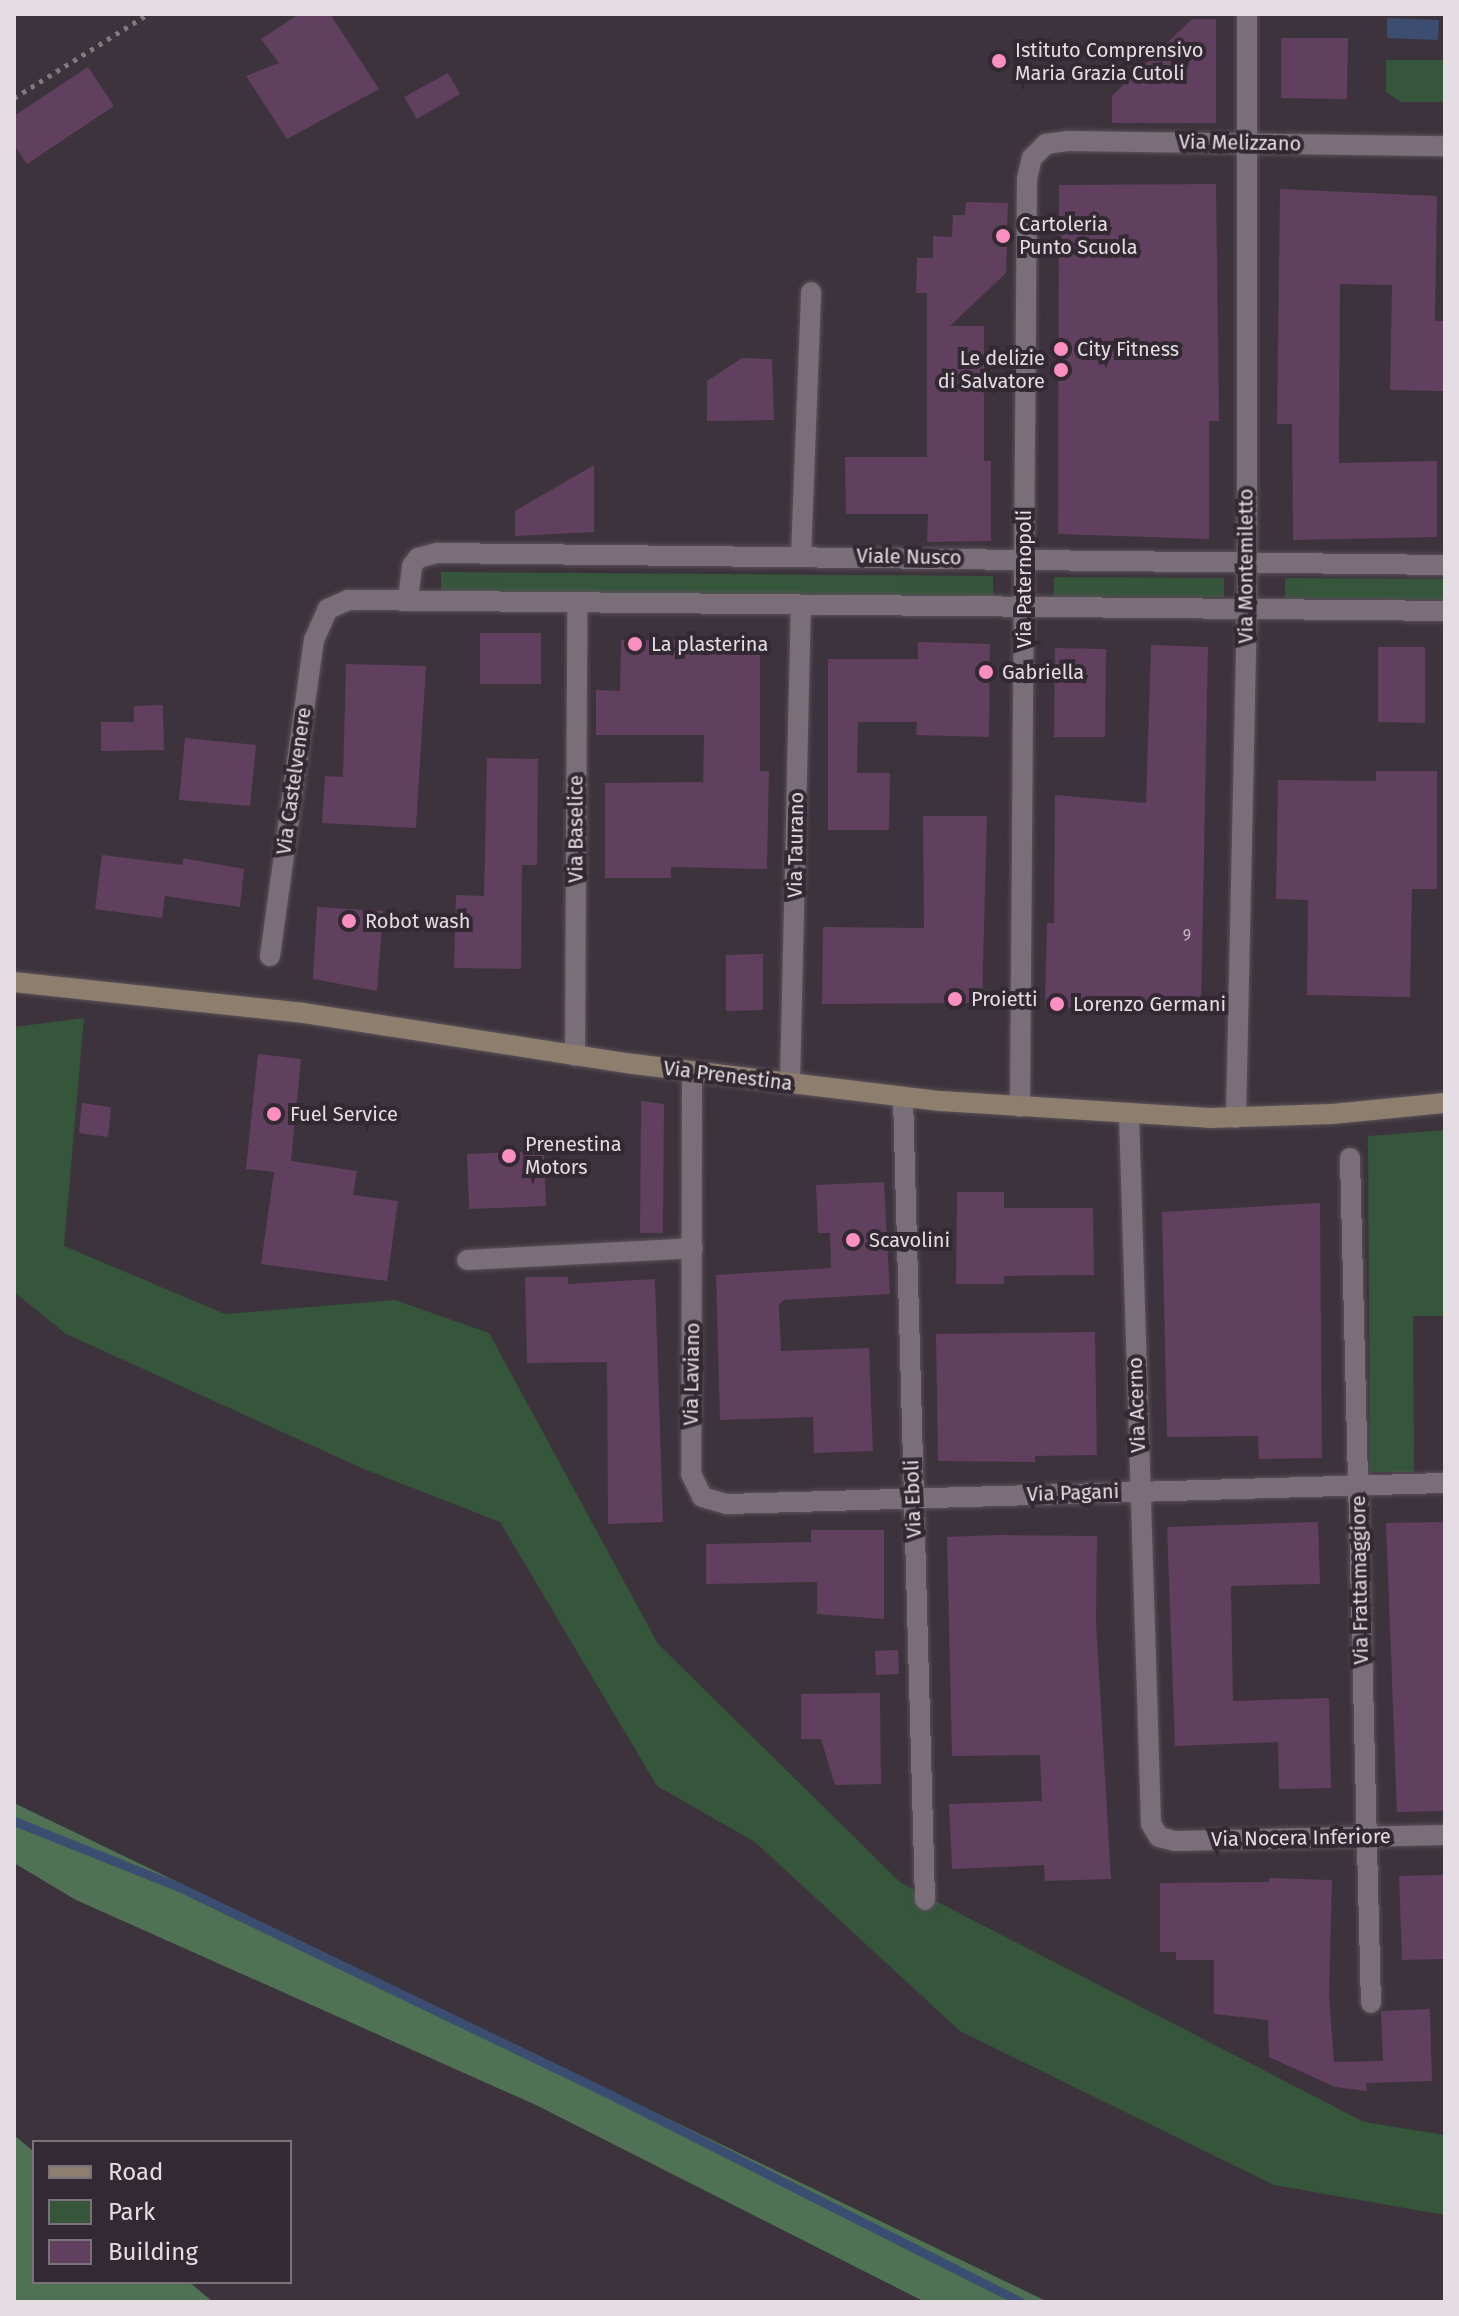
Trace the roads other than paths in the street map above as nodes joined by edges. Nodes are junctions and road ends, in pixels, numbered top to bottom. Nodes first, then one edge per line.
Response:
1 (1247, 14) edge
2 (1249, 143) junction
3 (1445, 146) edge
4 (1037, 149) joint
5 (811, 292) dead end
6 (801, 556) junction
7 (1024, 558) junction
8 (1246, 562) junction
9 (1445, 565) edge
10 (408, 599) junction
11 (577, 603) junction
12 (801, 605) junction
13 (1025, 606) junction
14 (1247, 607) junction
15 (1445, 611) edge
16 (270, 956) dead end
17 (14, 982) edge
18 (575, 1056) junction
19 (692, 1072) junction
20 (790, 1084) junction
21 (903, 1097) junction
22 (1445, 1103) edge
23 (1020, 1107) junction
24 (1129, 1115) junction
25 (1236, 1118) junction
26 (1350, 1158) dead end
27 (693, 1248) junction
28 (467, 1260) dead end
29 (1445, 1483) edge
30 (1358, 1486) junction
31 (1140, 1490) junction
32 (702, 1497) joint
33 (912, 1497) junction
34 (1445, 1835) edge
35 (1159, 1837) joint
36 (1367, 1837) junction
37 (925, 1900) dead end
38 (1371, 2003) dead end

1 - 2 street, Via Montemiletto
2 - 3 street, Via Melizzano
2 - 4 street, Via Melizzano
2 - 8 street, Via Montemiletto
4 - 7 street, Via Paternopoli
5 - 6 street
6 - 7 street, Viale Nusco
6 - 10 street, Viale Nusco
7 - 8 street, Viale Nusco
7 - 13 street, Via Paternopoli
8 - 9 street, Viale Nusco
8 - 14 street, Via Montemiletto
10 - 11 street
10 - 16 street, Via Castelvenere
11 - 12 street
11 - 18 street, Via Baselice
12 - 13 street
12 - 20 street, Via Taurano
13 - 14 street
13 - 23 street, Via Paternopoli
14 - 15 street
14 - 25 street, Via Montemiletto
17 - 18 main road, Via Prenestina
18 - 19 main road, Via Prenestina
19 - 20 main road, Via Prenestina
19 - 27 street, Via Laviano
20 - 21 main road, Via Prenestina
21 - 23 main road, Via Prenestina
21 - 33 street, Via Eboli
22 - 25 main road, Via Prenestina
23 - 24 main road, Via Prenestina
24 - 25 main road, Via Prenestina
24 - 31 street, Via Acerno
26 - 30 street, Via Frattamaggiore
27 - 28 street
27 - 32 street, Via Laviano
29 - 30 street, Via Pagani
30 - 31 street, Via Pagani
30 - 36 street, Via Frattamaggiore
31 - 33 street, Via Pagani
31 - 35 street, Via Acerno
32 - 33 street, Via Pagani
33 - 37 street, Via Eboli
34 - 36 street, Via Nocera Inferiore
35 - 36 street, Via Nocera Inferiore
36 - 38 street, Via Frattamaggiore

